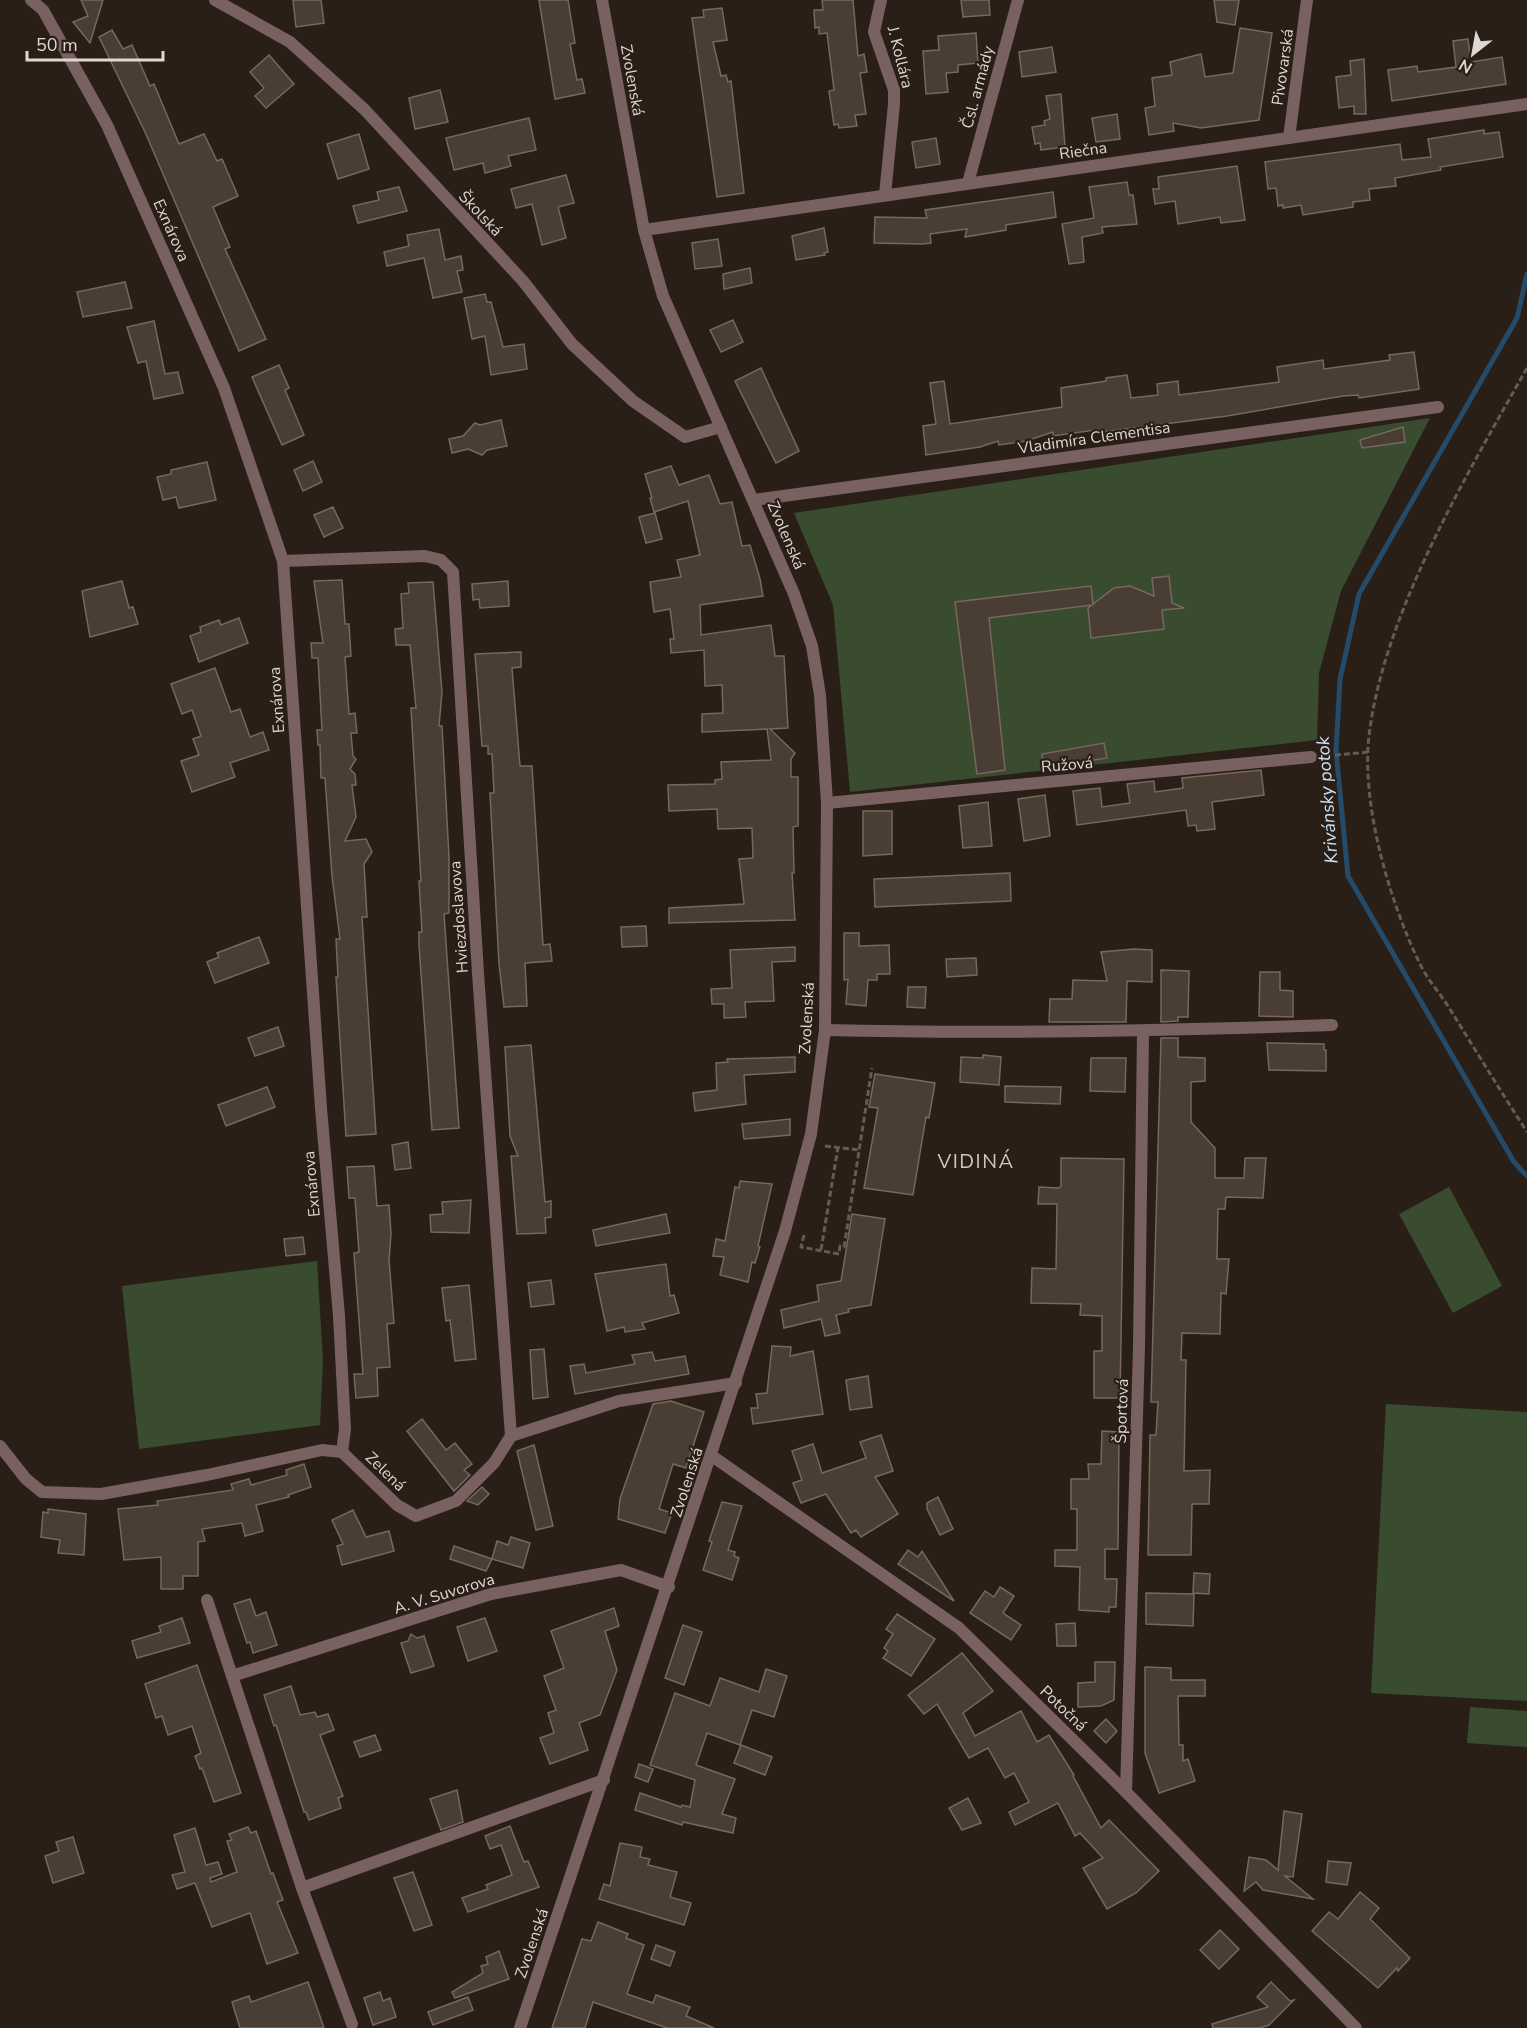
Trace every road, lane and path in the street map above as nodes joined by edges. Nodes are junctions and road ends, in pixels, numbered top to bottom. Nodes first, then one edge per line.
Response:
1 (31, 0) edge
2 (215, 0) edge
3 (602, 0) edge
4 (881, 0) edge
5 (1018, 0) edge
6 (1307, 0) edge
7 (1527, 104) edge
8 (1289, 138) junction
9 (968, 183) junction
10 (885, 195) junction
11 (644, 230) junction
12 (1527, 368) edge
13 (1438, 407) dead end
14 (721, 427) junction
15 (754, 500) junction
16 (283, 561) junction
17 (1369, 752) junction
18 (1324, 756) dead end
19 (1311, 757) dead end
20 (827, 803) junction
21 (1332, 1025) dead end
22 (825, 1030) junction
23 (1143, 1032) junction
24 (872, 1068) dead end
25 (1527, 1132) edge
26 (825, 1146) dead end
27 (838, 1147) junction
28 (860, 1150) junction
29 (804, 1235) dead end
30 (821, 1250) dead end
31 (736, 1383) junction
32 (511, 1436) junction
33 (0, 1446) edge
34 (342, 1452) junction
35 (712, 1456) junction
36 (669, 1587) junction
37 (207, 1600) dead end
38 (232, 1676) junction
39 (604, 1780) junction
40 (1126, 1792) junction
41 (302, 1888) junction
42 (352, 2024) dead end
43 (520, 2028) edge
44 (1356, 2028) edge

1 - 16 street, Exnárova
2 - 14 street, Školská
3 - 11 street, Zvolenská
4 - 10 street, J. Kollára
5 - 9 street, Čsl. armády
6 - 8 street, Pivovarská
7 - 8 street, Riečna
8 - 9 street, Riečna
9 - 10 street, Riečna
10 - 11 street, Riečna
11 - 14 street, Zvolenská
12 - 17 path
13 - 15 street, Vladimíra Clementisa
14 - 15 street, Zvolenská
15 - 20 street, Zvolenská
16 - 32 street, Hviezdoslavova
16 - 34 street, Exnárova
17 - 18 path
17 - 25 path
19 - 20 street, Ružová
20 - 22 street, Zvolenská
21 - 23 street
22 - 23 street
22 - 31 street, Zvolenská
23 - 40 street, Športová
24 - 28 path
26 - 27 path
27 - 28 path
27 - 30 path
28 - 29 path
31 - 32 street
31 - 35 street, Zvolenská
32 - 34 street, Zelená
33 - 34 street, Zelená
35 - 36 street, Zvolenská
35 - 40 street, Potočná
36 - 38 street, A. V. Suvorova
36 - 39 street, Zvolenská
37 - 38 street
38 - 41 street
39 - 41 street
39 - 43 street, Zvolenská
40 - 44 street, Potočná
41 - 42 street

